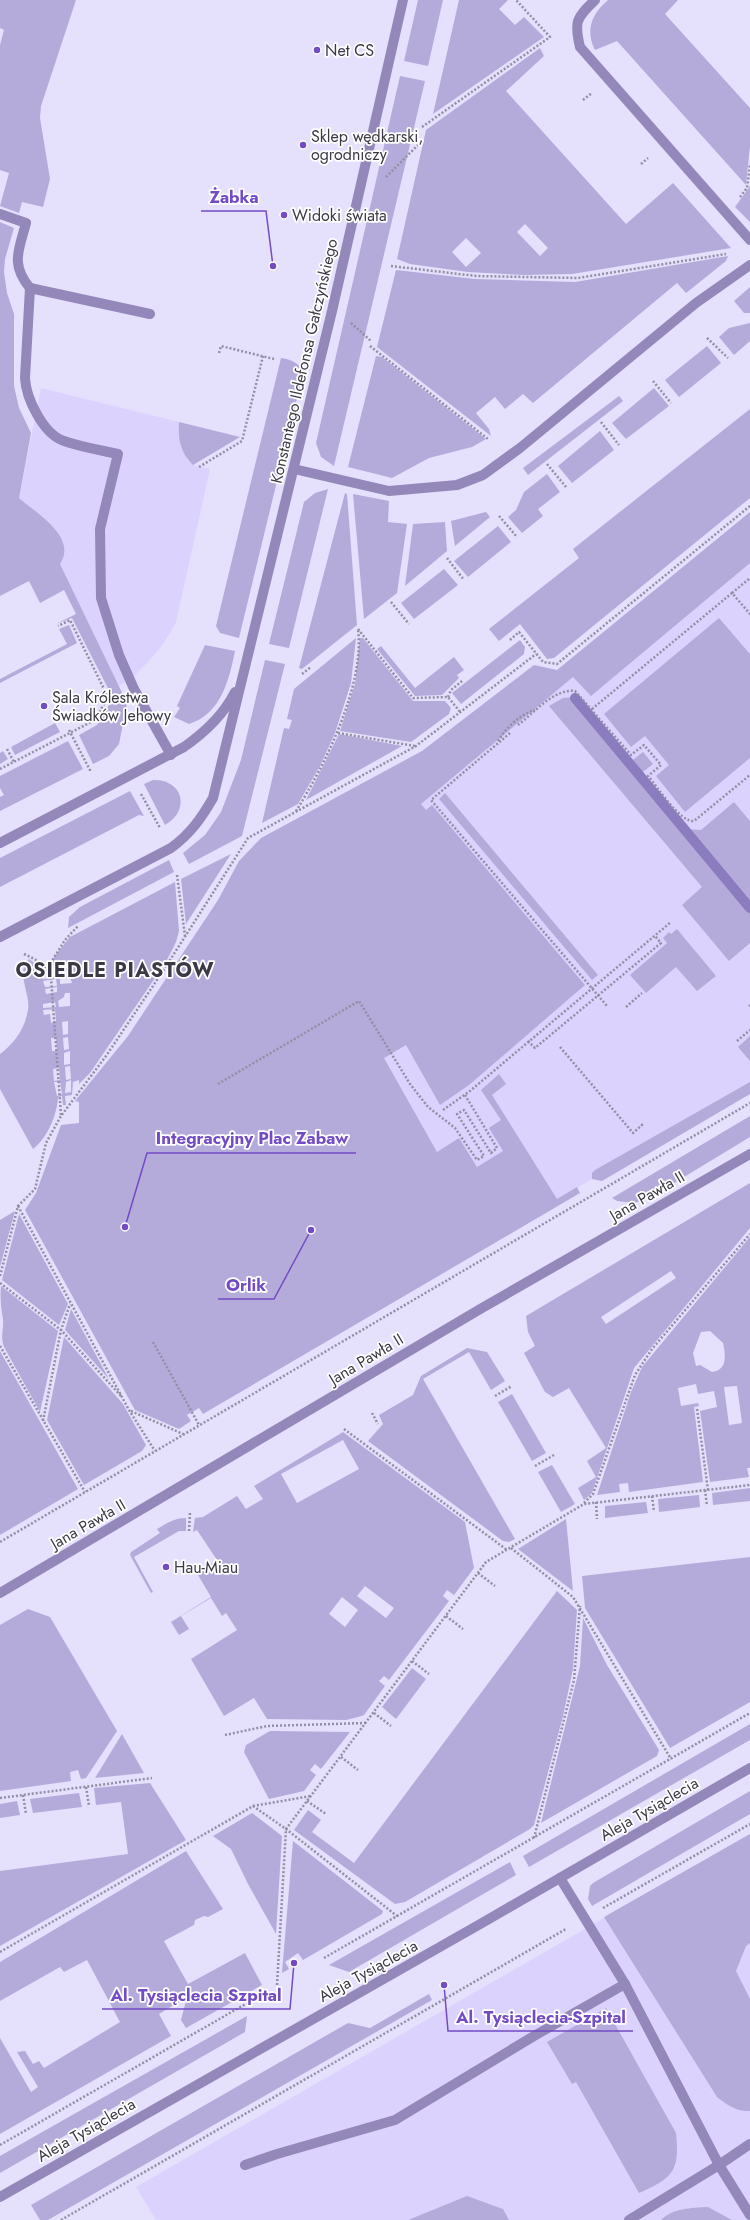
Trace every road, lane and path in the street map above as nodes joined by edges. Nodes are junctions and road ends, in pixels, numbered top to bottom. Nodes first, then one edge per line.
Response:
1 (403, 0) edge
2 (516, 0) edge
3 (595, 0) edge
4 (422, 126) dead end
5 (418, 145) dead end
6 (750, 164) edge
7 (380, 182) dead end
8 (0, 214) edge
9 (728, 214) junction
10 (750, 240) edge
11 (734, 252) dead end
12 (750, 265) edge
13 (391, 266) dead end
14 (30, 288) junction
15 (150, 314) dead end
16 (345, 318) dead end
17 (707, 338) dead end
18 (372, 341) dead end
19 (370, 346) dead end
20 (219, 353) dead end
21 (262, 356) junction
22 (728, 358) dead end
23 (274, 359) dead end
24 (653, 381) dead end
25 (671, 403) dead end
26 (601, 422) dead end
27 (488, 438) dead end
28 (619, 445) dead end
29 (547, 464) dead end
30 (199, 467) dead end
31 (294, 469) junction
32 (566, 487) dead end
33 (750, 506) edge
34 (499, 516) dead end
35 (517, 537) dead end
36 (447, 558) dead end
37 (750, 578) edge
38 (464, 580) dead end
39 (732, 593) junction
40 (391, 602) dead end
41 (750, 614) edge
42 (409, 624) dead end
43 (58, 626) dead end
44 (510, 640) dead end
45 (536, 654) junction
46 (311, 667) dead end
47 (302, 674) dead end
48 (462, 681) dead end
49 (240, 682) junction
50 (448, 697) junction
51 (592, 709) junction
52 (537, 710) junction
53 (461, 713) junction
54 (518, 725) dead end
55 (70, 732) junction
56 (338, 733) junction
57 (510, 733) dead end
58 (495, 745) junction
59 (416, 746) junction
60 (7, 749) dead end
61 (171, 755) junction
62 (14, 762) junction
63 (0, 769) edge
64 (91, 773) dead end
65 (750, 775) edge
66 (141, 793) dead end
67 (296, 812) junction
68 (160, 828) dead end
69 (0, 843) edge
70 (177, 875) dead end
71 (671, 922) dead end
72 (78, 926) dead end
73 (655, 936) junction
74 (0, 937) edge
75 (185, 937) junction
76 (24, 954) dead end
77 (50, 976) junction
78 (592, 988) junction
79 (642, 993) dead end
80 (598, 996) junction
81 (607, 1006) dead end
82 (626, 1007) dead end
83 (750, 1030) edge
84 (528, 1041) junction
85 (737, 1041) dead end
86 (560, 1047) dead end
87 (218, 1084) dead end
88 (465, 1096) junction
89 (750, 1103) edge
90 (443, 1110) dead end
91 (61, 1116) junction
92 (640, 1123) dead end
93 (750, 1154) edge
94 (18, 1206) junction
95 (750, 1234) edge
96 (0, 1276) edge
97 (0, 1283) edge
98 (70, 1304) junction
99 (61, 1330) junction
100 (153, 1342) dead end
101 (0, 1346) edge
102 (512, 1386) dead end
103 (495, 1396) dead end
104 (124, 1399) junction
105 (697, 1409) dead end
106 (129, 1410) junction
107 (372, 1413) dead end
108 (43, 1422) junction
109 (378, 1424) dead end
110 (199, 1425) junction
111 (344, 1429) dead end
112 (183, 1434) junction
113 (155, 1451) junction
114 (554, 1455) dead end
115 (535, 1466) dead end
116 (750, 1485) edge
117 (706, 1490) junction
118 (85, 1492) junction
119 (652, 1496) junction
120 (596, 1502) junction
121 (584, 1504) junction
122 (707, 1506) dead end
123 (190, 1512) dead end
124 (654, 1512) dead end
125 (597, 1519) dead end
126 (189, 1531) dead end
127 (0, 1542) edge
128 (511, 1548) junction
129 (507, 1550) junction
130 (478, 1573) junction
131 (495, 1586) dead end
132 (0, 1593) edge
133 (580, 1606) junction
134 (446, 1616) junction
135 (463, 1629) dead end
136 (412, 1661) junction
137 (429, 1674) dead end
138 (374, 1713) junction
139 (750, 1713) edge
140 (366, 1724) junction
141 (391, 1726) dead end
142 (225, 1735) dead end
143 (341, 1757) junction
144 (671, 1759) junction
145 (750, 1768) edge
146 (358, 1770) dead end
147 (152, 1778) dead end
148 (86, 1786) junction
149 (23, 1795) junction
150 (312, 1796) junction
151 (0, 1798) edge
152 (307, 1801) junction
153 (89, 1806) dead end
154 (253, 1806) junction
155 (26, 1814) dead end
156 (326, 1814) dead end
157 (750, 1824) edge
158 (286, 1829) junction
159 (534, 1838) junction
160 (560, 1878) junction
161 (398, 1916) junction
162 (585, 1918) junction
163 (0, 1952) edge
164 (324, 1958) dead end
165 (625, 1984) junction
166 (277, 1986) dead end
167 (249, 2002) dead end
168 (750, 2144) edge
169 (0, 2145) edge
170 (719, 2165) junction
171 (246, 2166) dead end
172 (0, 2198) edge
173 (750, 2215) edge
174 (631, 2219) edge
175 (61, 2220) edge

1 - 31 street, Konstantego Ildefonsa Gałczyńskiego
2 - 4 path
3 - 9 street
5 - 7 path
6 - 9 path
8 - 14 street
9 - 10 street
11 - 13 path
12 - 31 street
14 - 15 street
14 - 61 street
16 - 18 path
17 - 22 path
19 - 27 path
20 - 21 path
21 - 23 path
21 - 30 path
24 - 25 path
26 - 28 path
29 - 32 path
31 - 49 street, Konstantego Ildefonsa Gałczyńskiego
33 - 45 path
34 - 35 path
36 - 38 path
37 - 39 path
39 - 41 path
39 - 51 path
40 - 42 path
43 - 55 path
44 - 45 path
45 - 53 path
46 - 47 path
48 - 50 path
49 - 61 street, Konstantego Ildefonsa Gałczyńskiego
49 - 74 street, Konstantego Ildefonsa Gałczyńskiego
50 - 53 path
50 - 56 path
51 - 52 path
51 - 65 path
52 - 54 path
52 - 58 path
53 - 59 path
55 - 62 path
55 - 64 path
56 - 59 path
56 - 67 path
57 - 58 path
58 - 78 path
59 - 67 path
60 - 62 path
61 - 69 street, Konstantego Ildefonsa Gałczyńskiego
62 - 63 path
66 - 68 path
67 - 75 path
70 - 75 path
71 - 73 path
72 - 77 path
73 - 78 path
73 - 80 path
75 - 91 path
76 - 77 path
77 - 91 path
78 - 80 path
78 - 84 path
79 - 82 path
80 - 81 path
80 - 84 path
83 - 85 path
84 - 88 path
86 - 92 path
87 - 88 path
88 - 90 path
89 - 110 path
91 - 94 path
93 - 132 street, Jana Pawła II
94 - 96 path
94 - 98 path
95 - 121 path
97 - 99 path
98 - 99 path
98 - 104 path
99 - 104 path
99 - 108 path
100 - 110 path
101 - 108 path
102 - 103 path
104 - 106 path
105 - 117 path
106 - 112 path
106 - 113 path
107 - 109 path
108 - 118 path
110 - 112 path
111 - 129 path
112 - 113 path
113 - 118 path
114 - 115 path
116 - 117 path
117 - 119 path
117 - 122 path
118 - 127 path
119 - 120 path
119 - 124 path
120 - 121 path
120 - 125 path
121 - 128 path
123 - 126 path
128 - 129 path
128 - 133 path
129 - 130 path
130 - 131 path
130 - 134 path
133 - 144 path
133 - 159 path
134 - 135 path
134 - 136 path
136 - 137 path
136 - 138 path
138 - 140 path
138 - 141 path
139 - 144 path
140 - 142 path
140 - 143 path
143 - 146 path
143 - 150 path
144 - 159 path
145 - 160 street, Aleja Tysiąclecia
147 - 148 path
148 - 149 path
148 - 153 path
149 - 151 path
149 - 155 path
150 - 152 path
150 - 154 path
152 - 156 path
152 - 158 path
154 - 158 path
154 - 163 path
157 - 162 path
158 - 161 path
158 - 166 path
159 - 161 path
160 - 162 street
160 - 172 street, Aleja Tysiąclecia
161 - 164 path
162 - 165 street
162 - 175 path
165 - 170 street
165 - 171 street
167 - 169 path
168 - 170 street
170 - 173 street
170 - 174 street

